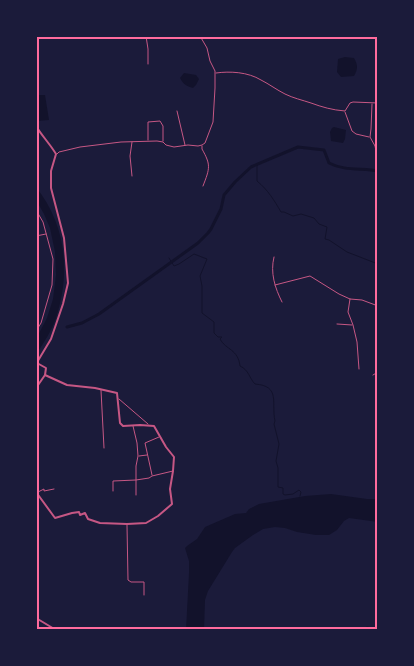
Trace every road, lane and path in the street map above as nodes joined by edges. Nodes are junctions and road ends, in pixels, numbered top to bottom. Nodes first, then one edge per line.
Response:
1 (146, 36) edge
2 (200, 36) edge
3 (148, 64) dead end
4 (215, 74) junction
5 (372, 103) junction
6 (378, 103) edge
7 (177, 111) dead end
8 (345, 111) junction
9 (36, 126) edge
10 (370, 137) junction
11 (149, 141) junction
12 (132, 142) junction
13 (163, 142) junction
14 (202, 145) junction
15 (186, 146) junction
16 (56, 154) junction
17 (378, 160) edge
18 (132, 176) dead end
19 (203, 186) dead end
20 (36, 210) edge
21 (47, 234) junction
22 (36, 236) edge
23 (274, 257) dead end
24 (275, 285) junction
25 (350, 299) junction
26 (282, 302) dead end
27 (378, 306) edge
28 (338, 324) dead end
29 (353, 325) junction
30 (36, 331) edge
31 (37, 364) edge
32 (359, 369) dead end
33 (378, 372) edge
34 (372, 374) dead end
35 (45, 375) junction
36 (36, 388) edge
37 (100, 389) junction
38 (119, 399) junction
39 (133, 426) junction
40 (151, 426) junction
41 (160, 437) junction
42 (104, 448) dead end
43 (148, 454) junction
44 (138, 456) junction
45 (173, 471) junction
46 (152, 476) junction
47 (136, 480) junction
48 (54, 489) dead end
49 (36, 492) edge
50 (112, 492) dead end
51 (136, 495) dead end
52 (126, 524) junction
53 (144, 595) dead end
54 (36, 618) edge
55 (56, 630) edge

1 - 3 street
2 - 4 street
4 - 8 street
4 - 14 street
5 - 6 street
5 - 8 street
5 - 10 street
7 - 15 street
8 - 10 street
9 - 16 street
10 - 17 street
11 - 12 street
11 - 13 street
11 - 13 street
12 - 16 street
12 - 18 street
13 - 15 street
14 - 15 street
14 - 19 street
16 - 31 street
20 - 21 street
21 - 22 street
21 - 30 street
23 - 24 street
24 - 25 street
24 - 26 street
25 - 27 street
25 - 29 street
28 - 29 street
29 - 32 street
31 - 35 street
33 - 34 street
35 - 36 street
35 - 37 street
37 - 38 street
37 - 42 street
38 - 39 street
38 - 40 street
39 - 40 street
39 - 44 street
40 - 41 street
41 - 43 street
41 - 45 street
43 - 44 street
43 - 46 street
44 - 47 street
45 - 46 street
45 - 52 street
46 - 47 street
47 - 50 street
47 - 51 street
48 - 49 street
49 - 52 street
52 - 53 street
54 - 55 street

